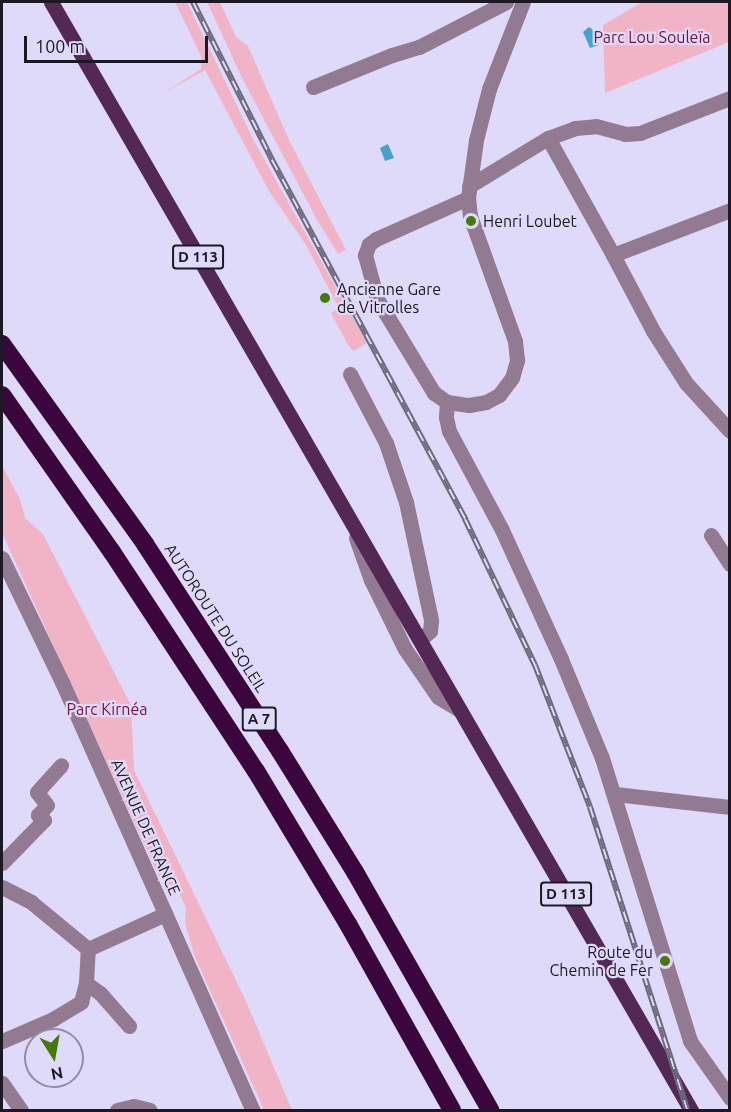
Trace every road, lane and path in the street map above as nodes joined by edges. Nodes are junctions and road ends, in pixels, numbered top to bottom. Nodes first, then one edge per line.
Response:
1 (51, 2) edge
2 (506, 2) edge
3 (523, 2) edge
4 (313, 87) dead end
5 (729, 98) edge
6 (548, 138) junction
7 (469, 192) junction
8 (729, 210) edge
9 (613, 255) junction
10 (2, 344) edge
11 (350, 374) dead end
12 (2, 395) edge
13 (447, 402) junction
14 (729, 431) edge
15 (346, 512) junction
16 (711, 536) dead end
17 (2, 560) edge
18 (729, 564) edge
19 (421, 639) junction
20 (460, 710) junction
21 (61, 765) dead end
22 (615, 794) junction
23 (729, 807) edge
24 (2, 863) edge
25 (2, 887) edge
26 (165, 914) junction
27 (88, 949) junction
28 (86, 983) junction
29 (129, 1026) dead end
30 (2, 1041) edge
31 (2, 1083) edge
32 (729, 1098) edge
33 (21, 1110) edge
34 (117, 1110) edge
35 (150, 1110) edge
36 (253, 1110) edge
37 (452, 1110) edge
38 (490, 1110) edge
39 (691, 1110) edge

1 - 15 main road, D 113
2 - 4 street
3 - 7 street
5 - 6 street
6 - 7 street
6 - 9 street
7 - 13 street
7 - 13 street
8 - 9 street
9 - 14 street
10 - 38 highway, AUTOROUTE DU SOLEIL / A 7
11 - 19 street
12 - 37 highway, A 7
13 - 22 street
15 - 19 main road, D 113
15 - 20 street
16 - 18 street
17 - 26 street, AVENUE DE FRANCE
19 - 20 main road, D 113
20 - 39 main road, D 113
21 - 24 street
22 - 23 street
22 - 32 street
25 - 27 street
26 - 27 street
26 - 36 street, AVENUE DE FRANCE
27 - 28 street
28 - 29 street
28 - 30 street
31 - 33 street
34 - 35 street

